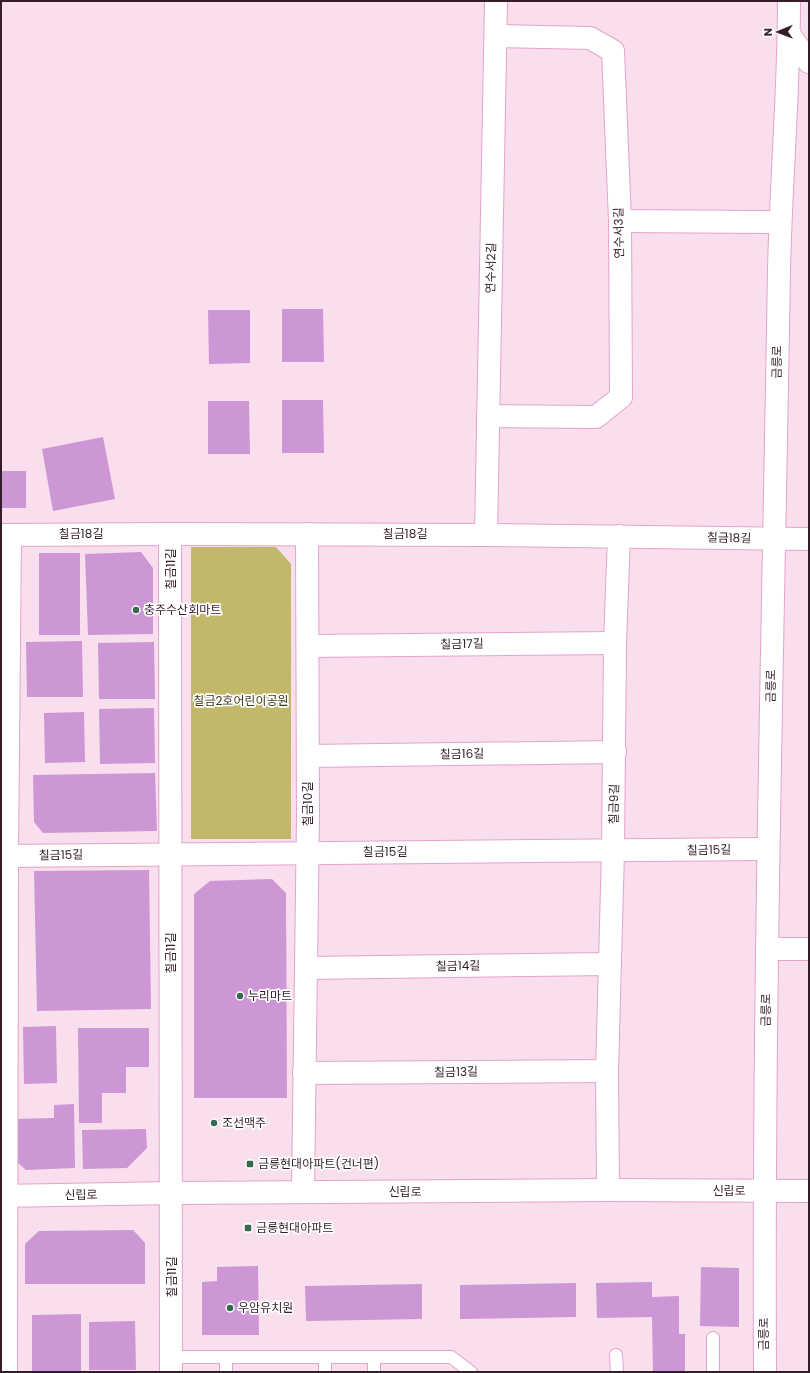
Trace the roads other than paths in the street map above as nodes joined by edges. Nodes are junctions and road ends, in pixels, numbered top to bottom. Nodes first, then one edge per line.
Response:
1 (496, 1) edge
2 (789, 1) edge
3 (789, 34) junction
4 (496, 36) junction
5 (809, 62) edge
6 (620, 221) junction
7 (780, 222) junction
8 (488, 416) junction
9 (170, 534) junction
10 (307, 534) junction
11 (6, 535) edge
12 (486, 535) junction
13 (619, 536) junction
14 (774, 539) junction
15 (809, 539) edge
16 (615, 643) junction
17 (308, 646) junction
18 (615, 752) junction
19 (308, 756) junction
20 (768, 849) junction
21 (613, 851) junction
22 (307, 853) junction
23 (171, 854) junction
24 (4, 856) edge
25 (767, 949) junction
26 (809, 949) edge
27 (610, 964) junction
28 (306, 968) junction
29 (607, 1071) junction
30 (304, 1073) junction
31 (608, 1190) junction
32 (764, 1191) junction
33 (809, 1191) edge
34 (303, 1192) junction
35 (172, 1194) junction
36 (4, 1196) edge
37 (713, 1338) dead end
38 (616, 1355) dead end
39 (226, 1357) junction
40 (325, 1357) junction
41 (374, 1357) junction
42 (171, 1364) edge
43 (6, 1372) edge
44 (226, 1372) edge
45 (325, 1372) edge
46 (374, 1372) edge
47 (471, 1372) edge
48 (616, 1372) edge
49 (713, 1372) edge
50 (765, 1372) edge

1 - 4 street, 연수서2길
2 - 3 street, 금릉로
3 - 5 street
3 - 7 street, 금릉로
4 - 6 street, 연수서3길
4 - 8 street, 연수서2길
6 - 7 street
6 - 8 street, 연수서3길
7 - 14 street, 금릉로
8 - 12 street, 연수서2길
9 - 10 street, 칠금18길
9 - 11 street, 칠금18길
9 - 23 street, 칠금11길
10 - 12 street, 칠금18길
10 - 17 street, 칠금10길
11 - 24 street
12 - 13 street, 칠금18길
13 - 14 street, 칠금18길
13 - 16 street, 칠금9길
14 - 15 street, 칠금18길
14 - 20 street, 금릉로
16 - 17 street, 칠금17길
16 - 18 street, 칠금9길
17 - 19 street, 칠금10길
18 - 19 street, 칠금16길
18 - 21 street, 칠금9길
19 - 22 street, 칠금10길
20 - 21 street, 칠금15길
20 - 25 street, 금릉로
21 - 22 street, 칠금15길
21 - 27 street, 칠금9길
22 - 23 street, 칠금15길
22 - 28 street, 칠금10길
23 - 24 street, 칠금15길
23 - 35 street, 칠금11길
24 - 36 street
25 - 26 street
25 - 32 street, 금릉로
27 - 28 street, 칠금14길
27 - 29 street, 칠금9길
28 - 30 street, 칠금10길
29 - 30 street, 칠금13길
29 - 31 street, 칠금9길
30 - 34 street, 칠금10길
31 - 32 street, 신립로
31 - 34 street, 신립로
32 - 33 street, 신립로
32 - 50 street, 금릉로
34 - 35 street, 신립로
35 - 36 street, 신립로
35 - 42 street, 칠금11길
36 - 43 street
37 - 49 lane
38 - 48 lane
39 - 40 lane
39 - 42 lane
39 - 44 lane
40 - 41 lane
40 - 45 lane
41 - 46 lane
41 - 47 lane

